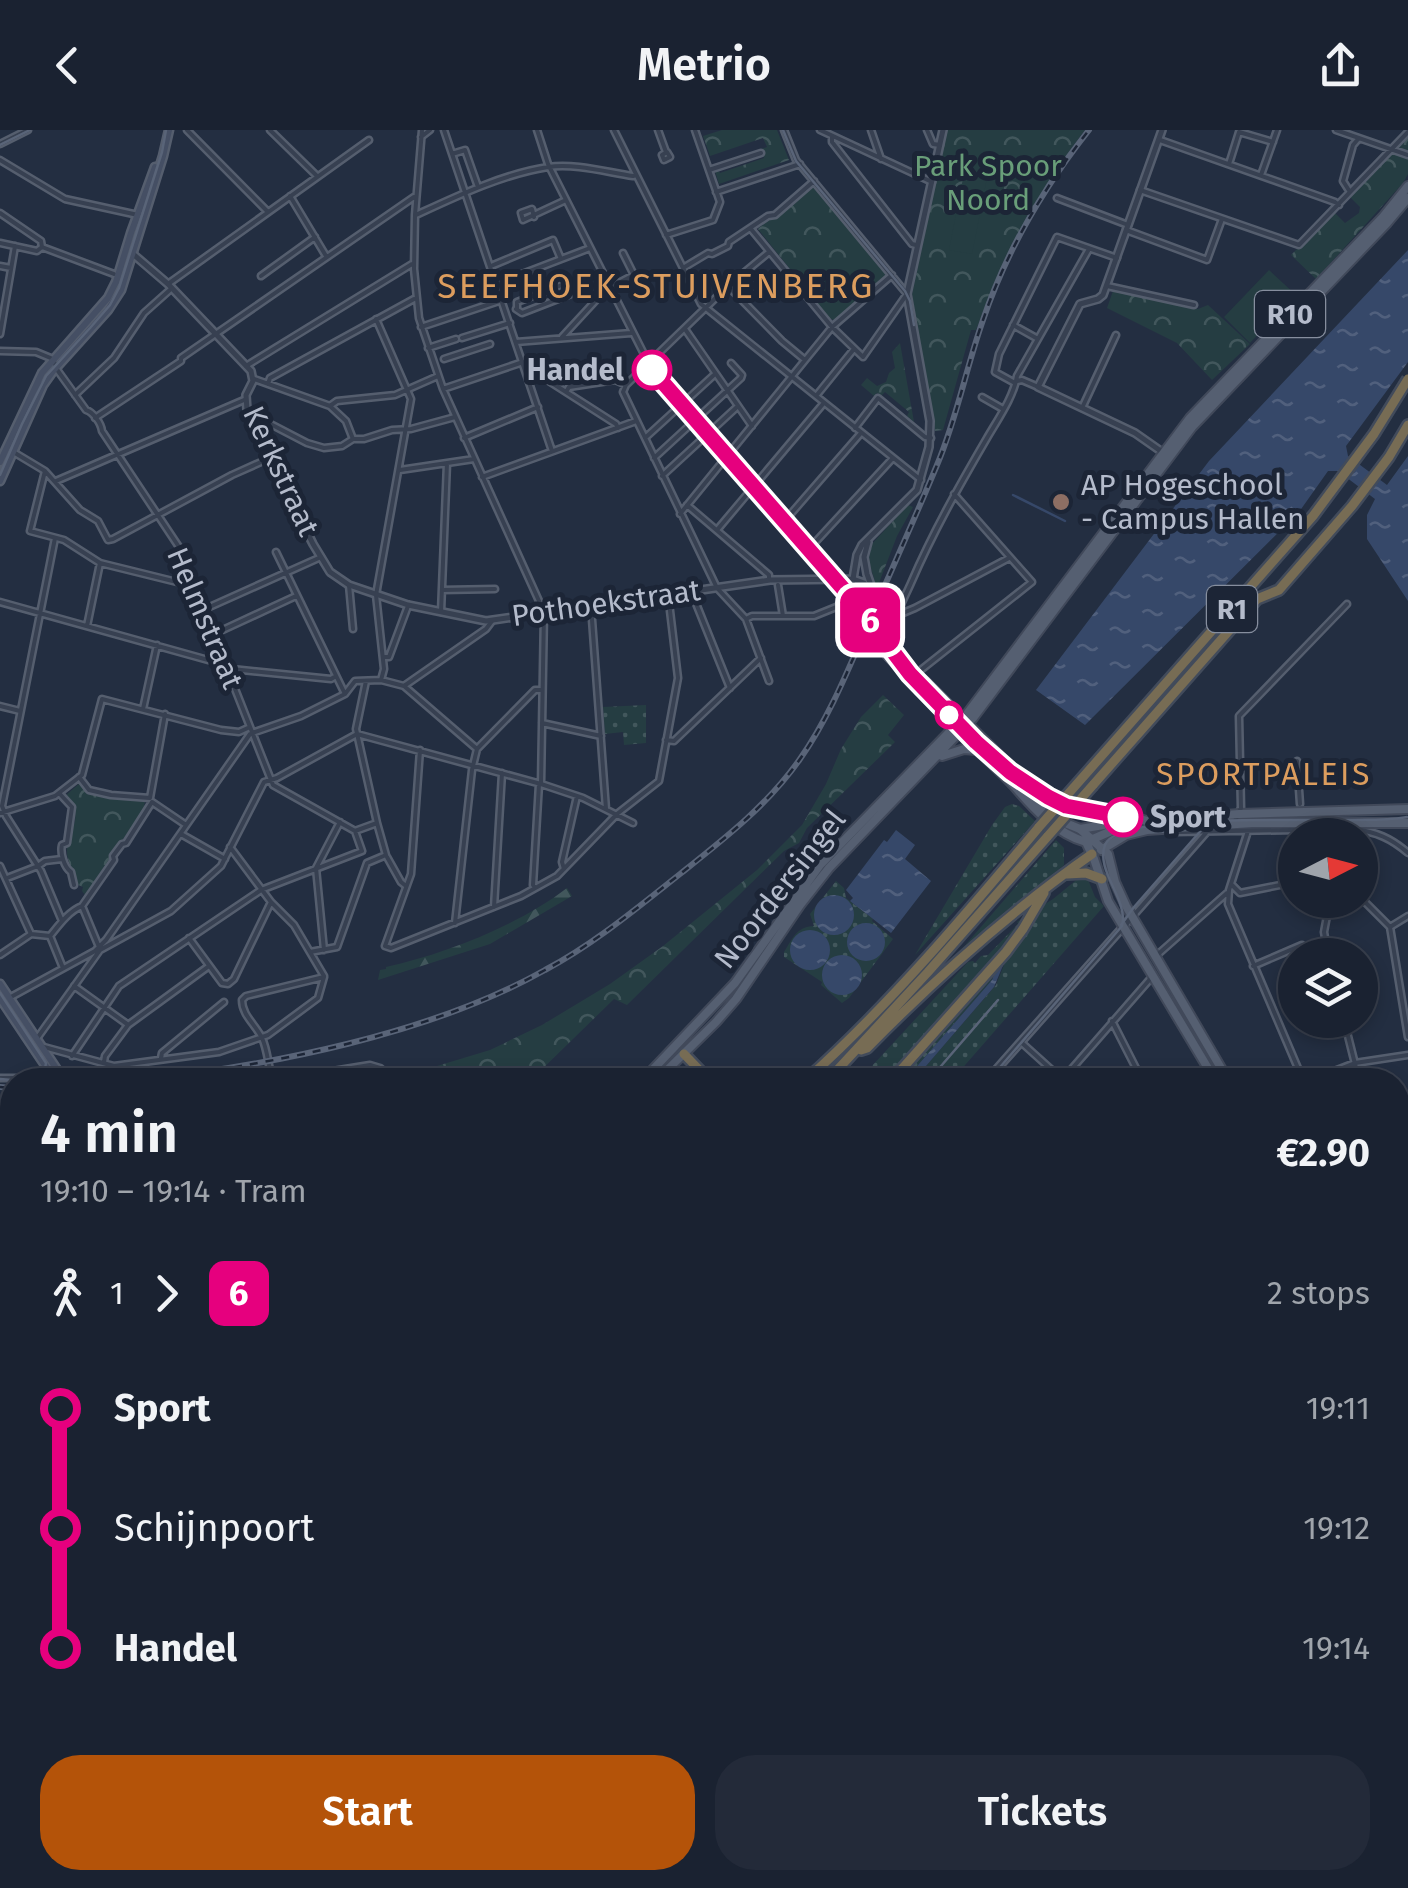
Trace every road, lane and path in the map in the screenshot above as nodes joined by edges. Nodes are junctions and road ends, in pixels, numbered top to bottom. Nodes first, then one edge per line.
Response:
1 (28, 130) edge
2 (167, 130) edge
3 (186, 130) edge
4 (270, 130) edge
5 (430, 130) edge
6 (444, 130) edge
7 (538, 130) edge
8 (614, 130) edge
9 (658, 130) edge
10 (704, 130) edge
11 (784, 130) edge
12 (871, 130) edge
13 (927, 130) edge
14 (943, 130) edge
15 (1162, 130) edge
16 (1277, 130) edge
17 (1336, 130) edge
18 (696, 131) edge
19 (823, 131) edge
20 (1238, 132) edge
21 (1408, 132) edge
22 (421, 133) edge
23 (832, 136) junction
24 (1359, 138) junction
25 (1159, 139) junction
26 (369, 140) dead end
27 (1273, 142) junction
28 (0, 144) edge
29 (940, 145) junction
30 (1392, 150) junction
31 (666, 152) dead end
32 (761, 152) dead end
33 (452, 154) junction
34 (1408, 155) edge
35 (881, 159) junction
36 (0, 160) edge
37 (800, 164) junction
38 (1229, 164) junction
39 (549, 167) junction
40 (709, 170) junction
41 (636, 175) junction
42 (1262, 175) junction
43 (317, 176) junction
44 (814, 181) junction
45 (932, 182) junction
46 (1408, 186) edge
47 (478, 187) junction
48 (1140, 190) junction
49 (465, 192) junction
50 (716, 192) junction
51 (1350, 193) junction
52 (290, 196) junction
53 (416, 197) junction
54 (1057, 198) dead end
55 (1408, 198) edge
56 (566, 200) junction
57 (1338, 205) junction
58 (268, 212) junction
59 (0, 213) edge
60 (415, 215) junction
61 (141, 216) junction
62 (534, 217) dead end
63 (1222, 219) junction
64 (1127, 228) junction
65 (751, 229) junction
66 (666, 235) junction
67 (315, 237) junction
68 (0, 244) edge
69 (14, 246) junction
70 (918, 246) junction
71 (42, 247) junction
72 (591, 248) junction
73 (1089, 248) junction
74 (130, 252) junction
75 (770, 252) junction
76 (623, 253) dead end
77 (327, 257) junction
78 (1116, 258) junction
79 (561, 259) junction
80 (414, 262) junction
81 (0, 266) edge
82 (490, 266) junction
83 (11, 268) junction
84 (683, 268) junction
85 (114, 274) dead end
86 (893, 274) junction
87 (261, 276) dead end
88 (496, 284) junction
89 (170, 286) junction
90 (610, 286) junction
91 (728, 286) junction
92 (1106, 286) junction
93 (908, 294) junction
94 (416, 298) junction
95 (502, 300) junction
96 (1194, 305) dead end
97 (706, 308) junction
98 (512, 310) junction
99 (2, 312) edge
100 (376, 319) junction
101 (510, 323) junction
102 (1014, 325) junction
103 (421, 327) junction
104 (832, 327) junction
105 (685, 329) junction
106 (634, 333) junction
107 (0, 334) edge
108 (215, 335) junction
109 (1116, 335) dead end
110 (561, 338) junction
111 (1038, 339) junction
112 (516, 342) junction
113 (490, 344) dead end
114 (428, 348) junction
115 (854, 349) junction
116 (0, 352) edge
117 (444, 359) dead end
118 (805, 360) junction
119 (523, 362) junction
120 (54, 363) junction
121 (731, 363) dead end
122 (649, 364) junction
123 (246, 366) junction
124 (526, 371) junction
125 (715, 374) junction
126 (438, 376) junction
127 (792, 377) junction
128 (1408, 378) edge
129 (254, 379) junction
130 (1016, 382) junction
131 (268, 384) junction
132 (626, 385) junction
133 (1038, 387) junction
134 (406, 388) junction
135 (443, 389) junction
136 (727, 390) junction
137 (566, 392) junction
138 (76, 395) junction
139 (816, 396) junction
140 (982, 397) dead end
141 (245, 400) junction
142 (683, 403) junction
143 (824, 403) junction
144 (330, 406) junction
145 (738, 406) junction
146 (538, 407) junction
147 (1082, 408) junction
148 (1003, 409) junction
149 (250, 416) junction
150 (455, 417) junction
151 (95, 418) junction
152 (697, 418) junction
153 (636, 421) junction
154 (1408, 425) edge
155 (752, 426) junction
156 (406, 428) junction
157 (618, 428) junction
158 (855, 428) junction
159 (710, 432) junction
160 (861, 432) junction
161 (464, 438) junction
162 (931, 438) junction
163 (645, 439) junction
164 (353, 440) junction
165 (12, 451) junction
166 (552, 451) junction
167 (118, 453) junction
168 (728, 455) junction
169 (1166, 455) junction
170 (270, 458) junction
171 (474, 458) junction
172 (654, 458) junction
173 (892, 458) junction
174 (0, 462) edge
175 (447, 463) junction
176 (400, 470) junction
177 (45, 471) junction
178 (662, 476) junction
179 (482, 477) junction
180 (921, 480) junction
181 (0, 481) edge
182 (56, 481) junction
183 (754, 487) junction
184 (954, 494) junction
185 (687, 506) junction
186 (680, 514) junction
187 (158, 516) junction
188 (782, 524) junction
189 (717, 530) junction
190 (56, 538) junction
191 (869, 539) junction
192 (809, 549) junction
193 (276, 552) dead end
194 (321, 557) junction
195 (1010, 558) junction
196 (100, 563) junction
197 (286, 573) junction
198 (839, 579) junction
199 (854, 579) junction
200 (770, 580) junction
201 (194, 582) junction
202 (350, 584) junction
203 (778, 585) dead end
204 (716, 588) junction
205 (495, 589) dead end
206 (442, 590) junction
207 (691, 591) junction
208 (668, 594) junction
209 (376, 595) junction
210 (874, 595) junction
211 (297, 596) junction
212 (0, 602) edge
213 (1346, 604) dead end
214 (408, 605) junction
215 (591, 606) junction
216 (205, 609) junction
217 (40, 612) junction
218 (441, 612) junction
219 (544, 612) junction
220 (898, 613) junction
221 (783, 616) junction
222 (746, 619) junction
223 (493, 620) junction
224 (87, 626) junction
225 (353, 629) dead end
226 (214, 634) junction
227 (157, 645) junction
228 (383, 657) junction
229 (761, 658) junction
230 (907, 667) junction
231 (227, 668) junction
232 (917, 673) junction
233 (336, 676) junction
234 (381, 680) junction
235 (770, 680) dead end
236 (366, 681) junction
237 (404, 686) junction
238 (730, 688) junction
239 (542, 690) junction
240 (345, 694) junction
241 (0, 706) edge
242 (143, 709) junction
243 (20, 711) junction
244 (165, 714) junction
245 (966, 721) junction
246 (542, 724) junction
247 (251, 730) junction
248 (957, 730) junction
249 (357, 734) junction
250 (600, 736) junction
251 (666, 740) junction
252 (477, 748) junction
253 (420, 750) junction
254 (976, 750) junction
255 (1297, 761) dead end
256 (930, 764) junction
257 (474, 765) junction
258 (502, 773) junction
259 (79, 777) junction
260 (271, 780) junction
261 (540, 784) junction
262 (59, 793) junction
263 (578, 796) junction
264 (151, 800) junction
265 (1300, 804) dead end
266 (606, 809) junction
267 (1408, 810) edge
268 (2, 812) edge
269 (617, 814) junction
270 (1239, 814) junction
271 (1139, 819) junction
272 (340, 822) junction
273 (376, 823) junction
274 (633, 823) dead end
275 (1408, 823) edge
276 (1234, 824) junction
277 (186, 825) junction
278 (1160, 828) junction
279 (355, 830) junction
280 (1080, 830) junction
281 (1248, 831) junction
282 (1278, 831) edge
283 (1208, 832) junction
284 (180, 833) junction
285 (1378, 834) edge
286 (1090, 841) junction
287 (230, 848) junction
288 (1097, 852) junction
289 (1408, 853) edge
290 (386, 855) junction
291 (64, 859) junction
292 (225, 859) junction
293 (0, 866) edge
294 (38, 866) junction
295 (316, 868) junction
296 (564, 870) junction
297 (1065, 874) junction
298 (7, 878) junction
299 (1102, 880) junction
300 (74, 885) dead end
301 (1278, 885) edge
302 (406, 886) junction
303 (1230, 887) junction
304 (534, 888) junction
305 (261, 890) junction
306 (1045, 890) junction
307 (271, 902) junction
308 (82, 906) junction
309 (494, 907) junction
310 (1378, 915) edge
311 (1133, 916) junction
312 (1408, 916) edge
313 (62, 921) junction
314 (456, 922) junction
315 (1123, 926) junction
316 (1390, 927) junction
317 (30, 934) junction
318 (50, 936) junction
319 (189, 938) junction
320 (102, 948) junction
321 (324, 950) junction
322 (310, 952) junction
323 (0, 955) edge
324 (1156, 956) junction
325 (1278, 956) edge
326 (210, 966) junction
327 (1253, 966) junction
328 (64, 968) junction
329 (1154, 974) junction
330 (324, 976) junction
331 (0, 984) edge
332 (74, 986) junction
333 (3, 1000) edge
334 (224, 1002) dead end
335 (104, 1008) junction
336 (1112, 1021) junction
337 (128, 1025) junction
338 (262, 1037) junction
339 (1408, 1037) edge
340 (1349, 1038) edge
341 (35, 1042) junction
342 (1020, 1042) junction
343 (680, 1050) junction
344 (43, 1052) junction
345 (854, 1053) junction
346 (1408, 1054) edge
347 (72, 1056) junction
348 (161, 1060) junction
349 (1355, 1063) junction
350 (104, 1064) junction
351 (49, 1068) edge
352 (55, 1068) edge
353 (272, 1068) edge
354 (353, 1068) edge
355 (380, 1068) edge
356 (658, 1068) edge
357 (666, 1068) edge
358 (697, 1068) edge
359 (818, 1068) edge
360 (840, 1068) edge
361 (903, 1068) edge
362 (997, 1068) edge
363 (1049, 1068) edge
364 (1073, 1068) edge
365 (1136, 1068) edge
366 (1208, 1068) edge
367 (1221, 1068) edge
368 (1298, 1068) edge
369 (1342, 1068) edge
370 (1356, 1068) edge

1 - 28 street
2 - 61 main road
3 - 58 street
4 - 43 street
5 - 22 street
6 - 33 street
7 - 39 street
8 - 41 street
9 - 31 street
10 - 18 street
11 - 37 street
12 - 35 street
13 - 29 street
14 - 29 street
15 - 25 street
16 - 27 street
17 - 24 street
18 - 40 street
19 - 23 street
20 - 27 street
20 - 38 street
21 - 30 street
22 - 53 street
23 - 35 street
23 - 70 street
24 - 30 street
24 - 51 street
25 - 38 street
25 - 48 street
26 - 43 street
27 - 42 street
29 - 45 street
30 - 34 street
30 - 51 street
32 - 40 street
33 - 47 street
33 - 49 street
35 - 45 street
36 - 61 street
37 - 44 street
37 - 50 street
38 - 42 street
39 - 41 street
39 - 47 street
39 - 56 street
40 - 50 street
41 - 66 street
42 - 57 street
43 - 52 street
44 - 65 street
44 - 86 street
45 - 70 street
46 - 169 main road, R10
47 - 49 street
48 - 63 street
48 - 64 street
49 - 60 street
49 - 82 street
50 - 66 street
51 - 57 street
52 - 58 street
52 - 67 street
53 - 60 street
53 - 77 street
54 - 64 street
55 - 169 main road, R10
56 - 62 street
56 - 72 street
57 - 63 street
58 - 89 street
59 - 71 street
60 - 80 street
61 - 74 main road
63 - 64 street
64 - 78 street
65 - 75 street
65 - 84 street
66 - 84 street
67 - 77 street
67 - 87 street
68 - 69 street
69 - 71 street
69 - 83 street
70 - 93 street
71 - 85 street
72 - 79 street
72 - 90 street
73 - 78 street
73 - 102 street
73 - 111 street
74 - 89 street, Kerkstraat
74 - 120 main road
75 - 91 street
75 - 104 street
76 - 90 street
77 - 108 street
78 - 92 street
79 - 82 street
79 - 88 street
80 - 94 street
80 - 123 street
81 - 83 street
82 - 88 street
83 - 99 street
84 - 97 street
86 - 93 street
86 - 104 street
88 - 95 street
89 - 108 street, Kerkstraat
89 - 138 street
90 - 106 street
90 - 110 street
91 - 97 street
91 - 118 street
92 - 96 street
92 - 133 street
93 - 115 street
93 - 162 street
94 - 100 street
94 - 103 street
95 - 98 street
95 - 103 street
97 - 105 street
97 - 127 street
98 - 98 street
98 - 101 street
99 - 107 street
100 - 131 street
100 - 134 street
101 - 112 street
101 - 114 street
102 - 111 street
102 - 130 street
103 - 114 street
104 - 115 street
104 - 118 street
105 - 122 street
105 - 125 street
106 - 110 street
106 - 122 street
108 - 123 street, Kerkstraat
108 - 151 street
109 - 147 street
110 - 112 street
111 - 130 street
112 - 119 street
113 - 117 street
114 - 126 street
115 - 139 street
116 - 120 street
118 - 127 street
119 - 124 street
119 - 135 street
120 - 138 street, Helmstraat
120 - 165 main road
120 - 174 main road
121 - 136 street
122 - 132 street
122 - 142 street
123 - 129 street, Kerkstraat
124 - 137 street
124 - 146 street
125 - 136 street
125 - 142 street
126 - 134 street
126 - 135 street
127 - 139 street
127 - 155 street
128 - 359 highway, R1, bridge
129 - 131 street
129 - 141 street, Kerkstraat
130 - 133 street
130 - 148 street
131 - 144 street
132 - 137 street
132 - 153 street
133 - 147 street
134 - 144 street
134 - 156 street
135 - 150 street
136 - 145 street
136 - 152 street
137 - 157 street
138 - 151 street, Helmstraat
139 - 143 street
140 - 148 street
141 - 149 street, Kerkstraat
141 - 167 street
142 - 152 street
142 - 163 street
143 - 158 street
143 - 183 street
144 - 164 street
145 - 155 street
145 - 159 street
146 - 161 street
146 - 166 street
147 - 169 street
148 - 184 street
149 - 164 street
149 - 170 street, Kerkstraat
150 - 156 street
150 - 161 street
151 - 167 street, Helmstraat
152 - 159 street
152 - 172 street
153 - 157 street
153 - 163 street
154 - 345 highway, R1, bridge
155 - 168 street
156 - 164 street
156 - 176 street
157 - 166 street
158 - 160 street
158 - 162 street
159 - 168 street
159 - 178 street
160 - 173 street
160 - 188 street
161 - 171 street
162 - 180 street
163 - 172 street
165 - 177 street
165 - 181 main road
166 - 179 street
167 - 182 street
167 - 187 street, Helmstraat
168 - 183 street
168 - 185 street
169 - 245 main road, R10
170 - 187 street
170 - 194 street, Kerkstraat
171 - 175 street
171 - 179 street
172 - 178 street
173 - 180 street
173 - 192 street
175 - 176 street
175 - 206 street
176 - 209 street
177 - 182 street
177 - 190 street
178 - 186 street
179 - 219 street
180 - 191 street
182 - 187 street
183 - 188 street
183 - 189 street
184 - 195 street
184 - 220 street
185 - 186 street
185 - 189 street
186 - 204 street
187 - 201 street, Helmstraat
188 - 192 street
189 - 200 street
190 - 196 street
190 - 217 street
191 - 199 street
191 - 210 street
192 - 198 street
193 - 197 street
194 - 197 street
194 - 202 street, Kerkstraat
195 - 220 street
195 - 232 street
196 - 201 street
196 - 224 street
197 - 211 street
197 - 216 street
198 - 199 street, Pothoekstraat
198 - 200 street, Pothoekstraat
198 - 221 street
199 - 210 street
199 - 248 street
200 - 204 street, Pothoekstraat
201 - 216 street, Helmstraat
202 - 209 street, Kerkstraat
202 - 225 street
203 - 221 street
204 - 207 street, Pothoekstraat
204 - 222 street
205 - 206 street
206 - 218 street
207 - 208 street, Pothoekstraat
207 - 238 street
208 - 215 street, Pothoekstraat
208 - 251 street
209 - 214 street, Pothoekstraat
209 - 228 street
210 - 230 street
211 - 226 street
211 - 233 street
212 - 217 street
213 - 270 street
214 - 218 street, Pothoekstraat
214 - 228 street
215 - 219 street, Pothoekstraat
215 - 250 street
216 - 226 street, Helmstraat
217 - 224 street
217 - 243 street
218 - 223 street, Pothoekstraat
219 - 223 street, Pothoekstraat
219 - 239 street
220 - 230 street
221 - 222 street
222 - 229 street
223 - 237 street
224 - 227 street
226 - 231 street, Helmstraat
227 - 231 street
227 - 242 street
228 - 234 street
229 - 235 street
229 - 238 street
230 - 232 street
231 - 233 street
231 - 247 street, Helmstraat
232 - 245 street
233 - 240 street
234 - 236 street
234 - 237 street
236 - 240 street
236 - 249 street
237 - 252 street
238 - 251 street
239 - 246 street
239 - 252 street
240 - 247 street
241 - 243 street
242 - 244 street
242 - 259 street
243 - 268 street
244 - 247 street
244 - 264 street
245 - 248 main road, R10
245 - 280 main road
246 - 250 street
246 - 261 street
247 - 260 street, Helmstraat
247 - 277 street
248 - 254 main road
248 - 256 main road, Noordersingel / R10
248 - 343 main road, Noordersingel / R10
249 - 253 street
249 - 260 street
249 - 273 street
250 - 266 street
251 - 269 street
252 - 257 street
253 - 257 street
253 - 302 street
254 - 256 main road
254 - 286 main road
255 - 265 street
256 - 343 main road, Noordersingel / R10
257 - 258 street
257 - 314 street
258 - 261 street
258 - 309 street
259 - 262 street
259 - 264 street
260 - 272 street
260 - 287 street
261 - 263 street
261 - 304 street
262 - 268 street
262 - 291 street
263 - 266 street
263 - 296 street
264 - 277 street
264 - 308 street
266 - 269 street
267 - 270 main road
268 - 294 street
269 - 274 street
269 - 296 street
270 - 271 main road
270 - 276 street
271 - 280 main road
271 - 286 main road
272 - 279 street
272 - 295 street
273 - 279 street
273 - 290 street
275 - 276 main road
276 - 278 main road
277 - 284 street
278 - 283 street
278 - 288 main road
279 - 295 street
280 - 286 main road
281 - 282 street
281 - 283 street
281 - 303 street
283 - 311 street
284 - 292 street
284 - 320 street
285 - 289 street
286 - 288 main road
287 - 292 street
287 - 305 street
288 - 297 highway
288 - 299 main road
288 - 311 main road
290 - 302 street
290 - 321 street
291 - 294 street
291 - 300 street
292 - 320 street
293 - 298 street
294 - 298 street
294 - 313 street
295 - 305 street
295 - 321 street
296 - 304 street
297 - 299 highway
297 - 306 highway
298 - 317 street
299 - 315 main road
301 - 303 street
302 - 314 street
303 - 324 street
303 - 327 street
304 - 309 street
305 - 307 street
305 - 319 street
306 - 345 highway
306 - 361 highway
307 - 322 street
307 - 326 street
308 - 313 street
308 - 320 street
309 - 314 street
310 - 316 street
311 - 315 street
311 - 324 main road
312 - 316 street
313 - 318 street
315 - 329 main road
315 - 342 street
316 - 339 street
317 - 318 street
317 - 323 street
318 - 328 street
319 - 326 street
319 - 335 street
320 - 328 street
320 - 332 street
321 - 322 street
322 - 330 street
324 - 367 main road
325 - 327 street
326 - 337 street
327 - 368 street
328 - 333 street
329 - 336 street
329 - 366 main road
330 - 338 street
330 - 338 street
331 - 333 main road
332 - 335 street
332 - 341 street
333 - 341 main road
333 - 341 main road
334 - 348 street
335 - 337 street
335 - 347 street
336 - 364 street
336 - 365 street
337 - 350 street
338 - 348 street
338 - 353 street
340 - 349 street
341 - 344 main road
342 - 362 street
342 - 363 street
343 - 356 main road, Noordersingel / R10
343 - 357 main road, Noordersingel / R10
343 - 358 highway
344 - 347 street
344 - 351 main road
344 - 352 main road
345 - 360 highway, R1
346 - 349 street
347 - 350 street
348 - 350 street
349 - 369 street
349 - 370 street
354 - 355 street

